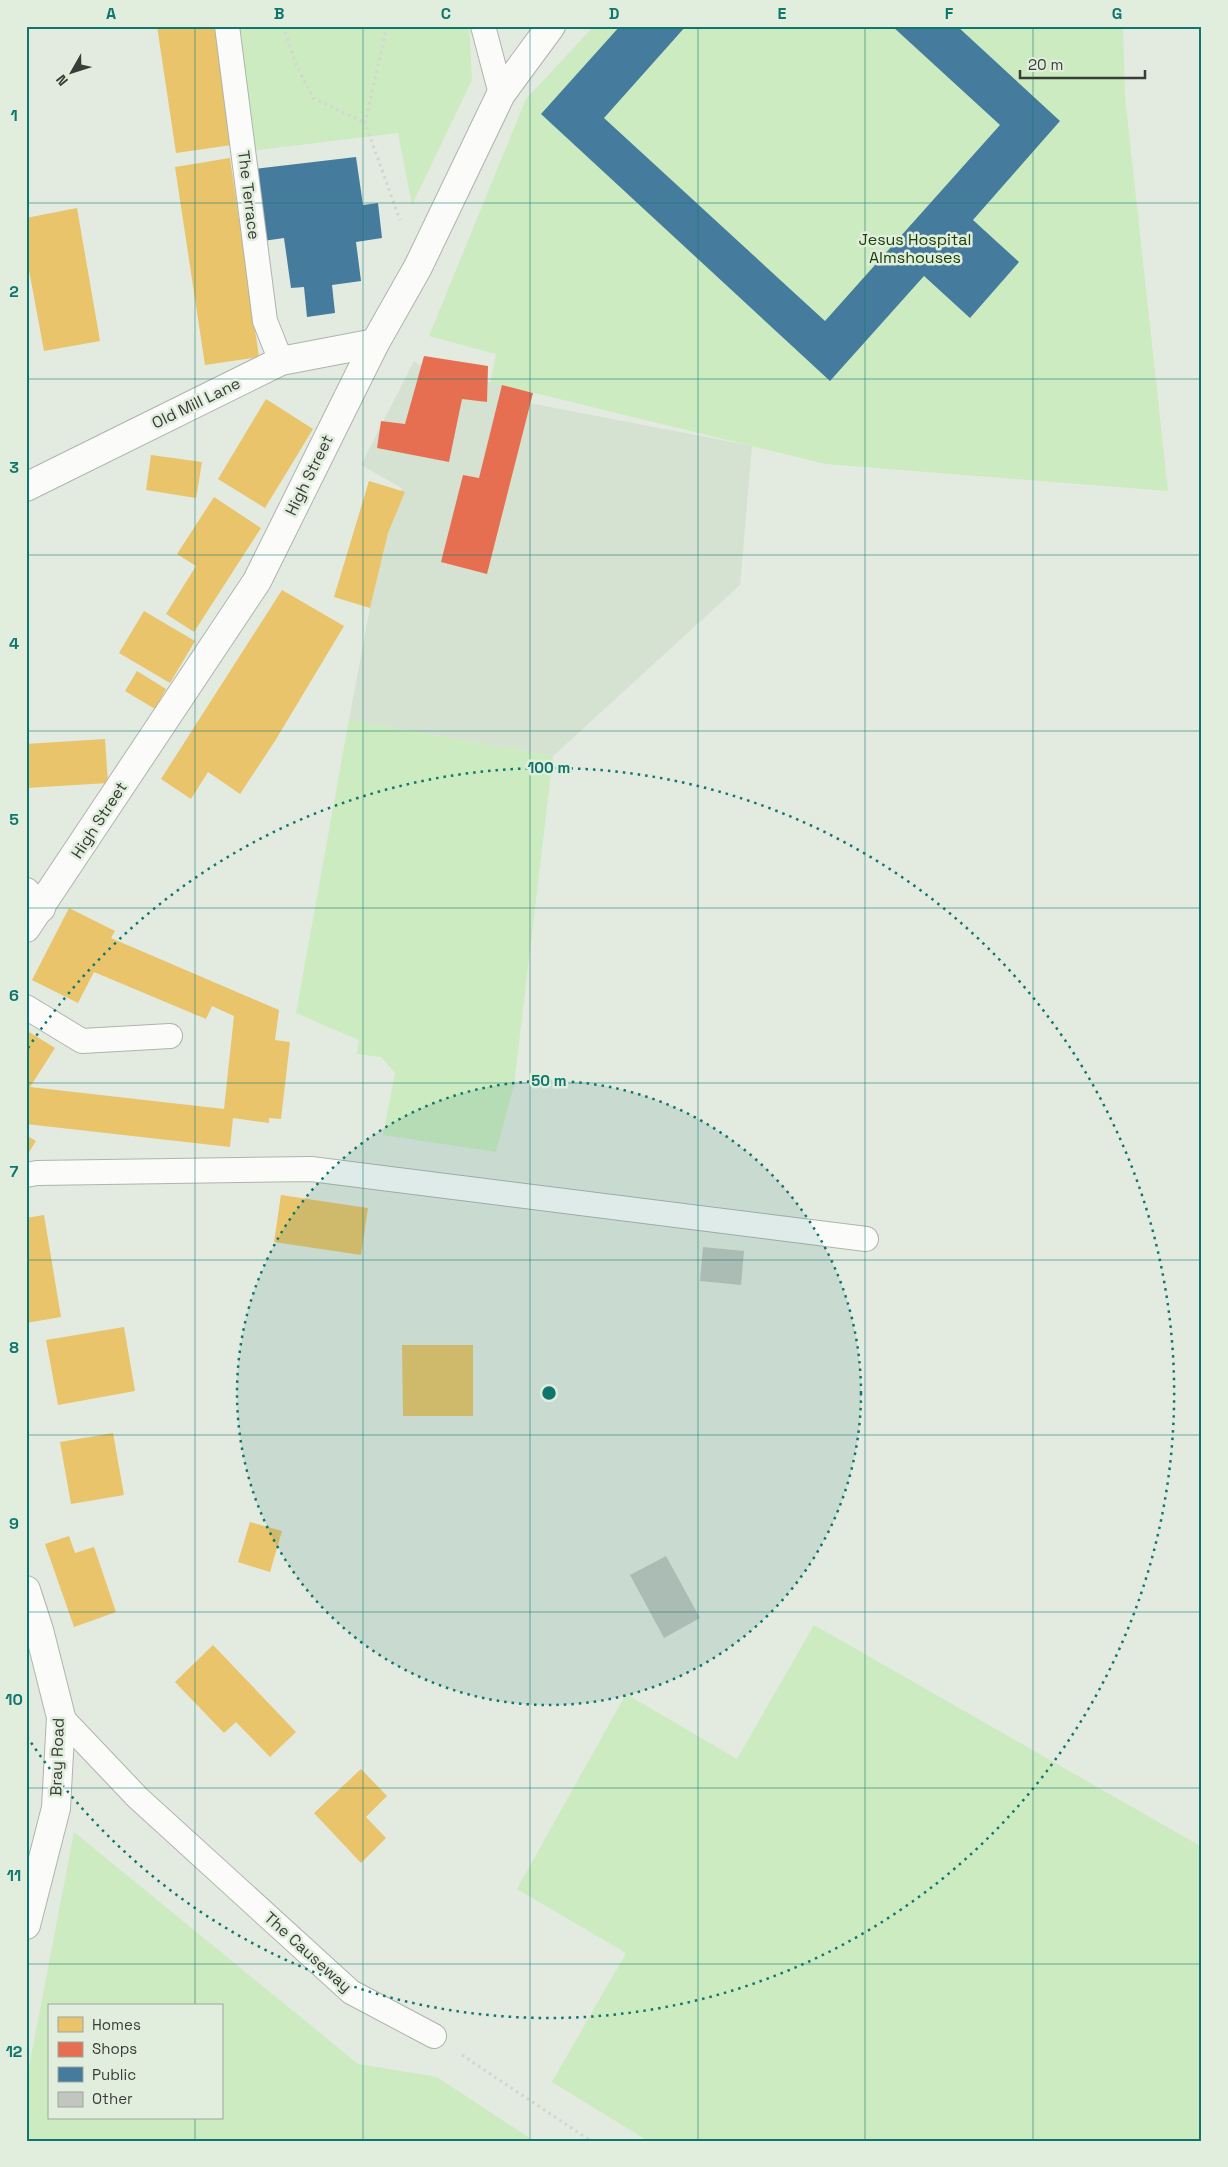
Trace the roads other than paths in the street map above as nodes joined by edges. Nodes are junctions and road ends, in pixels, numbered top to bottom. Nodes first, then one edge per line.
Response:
1 (227, 26) edge
2 (484, 26) edge
3 (551, 26) edge
4 (501, 94) junction
5 (375, 343) junction
6 (281, 361) junction
7 (26, 487) edge
8 (31, 910) edge
9 (26, 1007) edge
10 (170, 1036) dead end
11 (26, 1175) edge
12 (866, 1239) dead end
13 (26, 1590) edge
14 (61, 1717) junction
15 (26, 1925) edge
16 (434, 2036) road end

1 - 6 lane, The Terrace
2 - 4 lane
3 - 4 main road, High Street
4 - 5 main road, High Street
5 - 6 main road, Old Mill Lane
5 - 8 main road, High Street
6 - 7 main road, Old Mill Lane
9 - 10 lane
11 - 12 lane
13 - 14 main road, Bray Road
14 - 15 main road, Bray Road
14 - 16 lane, The Causeway

